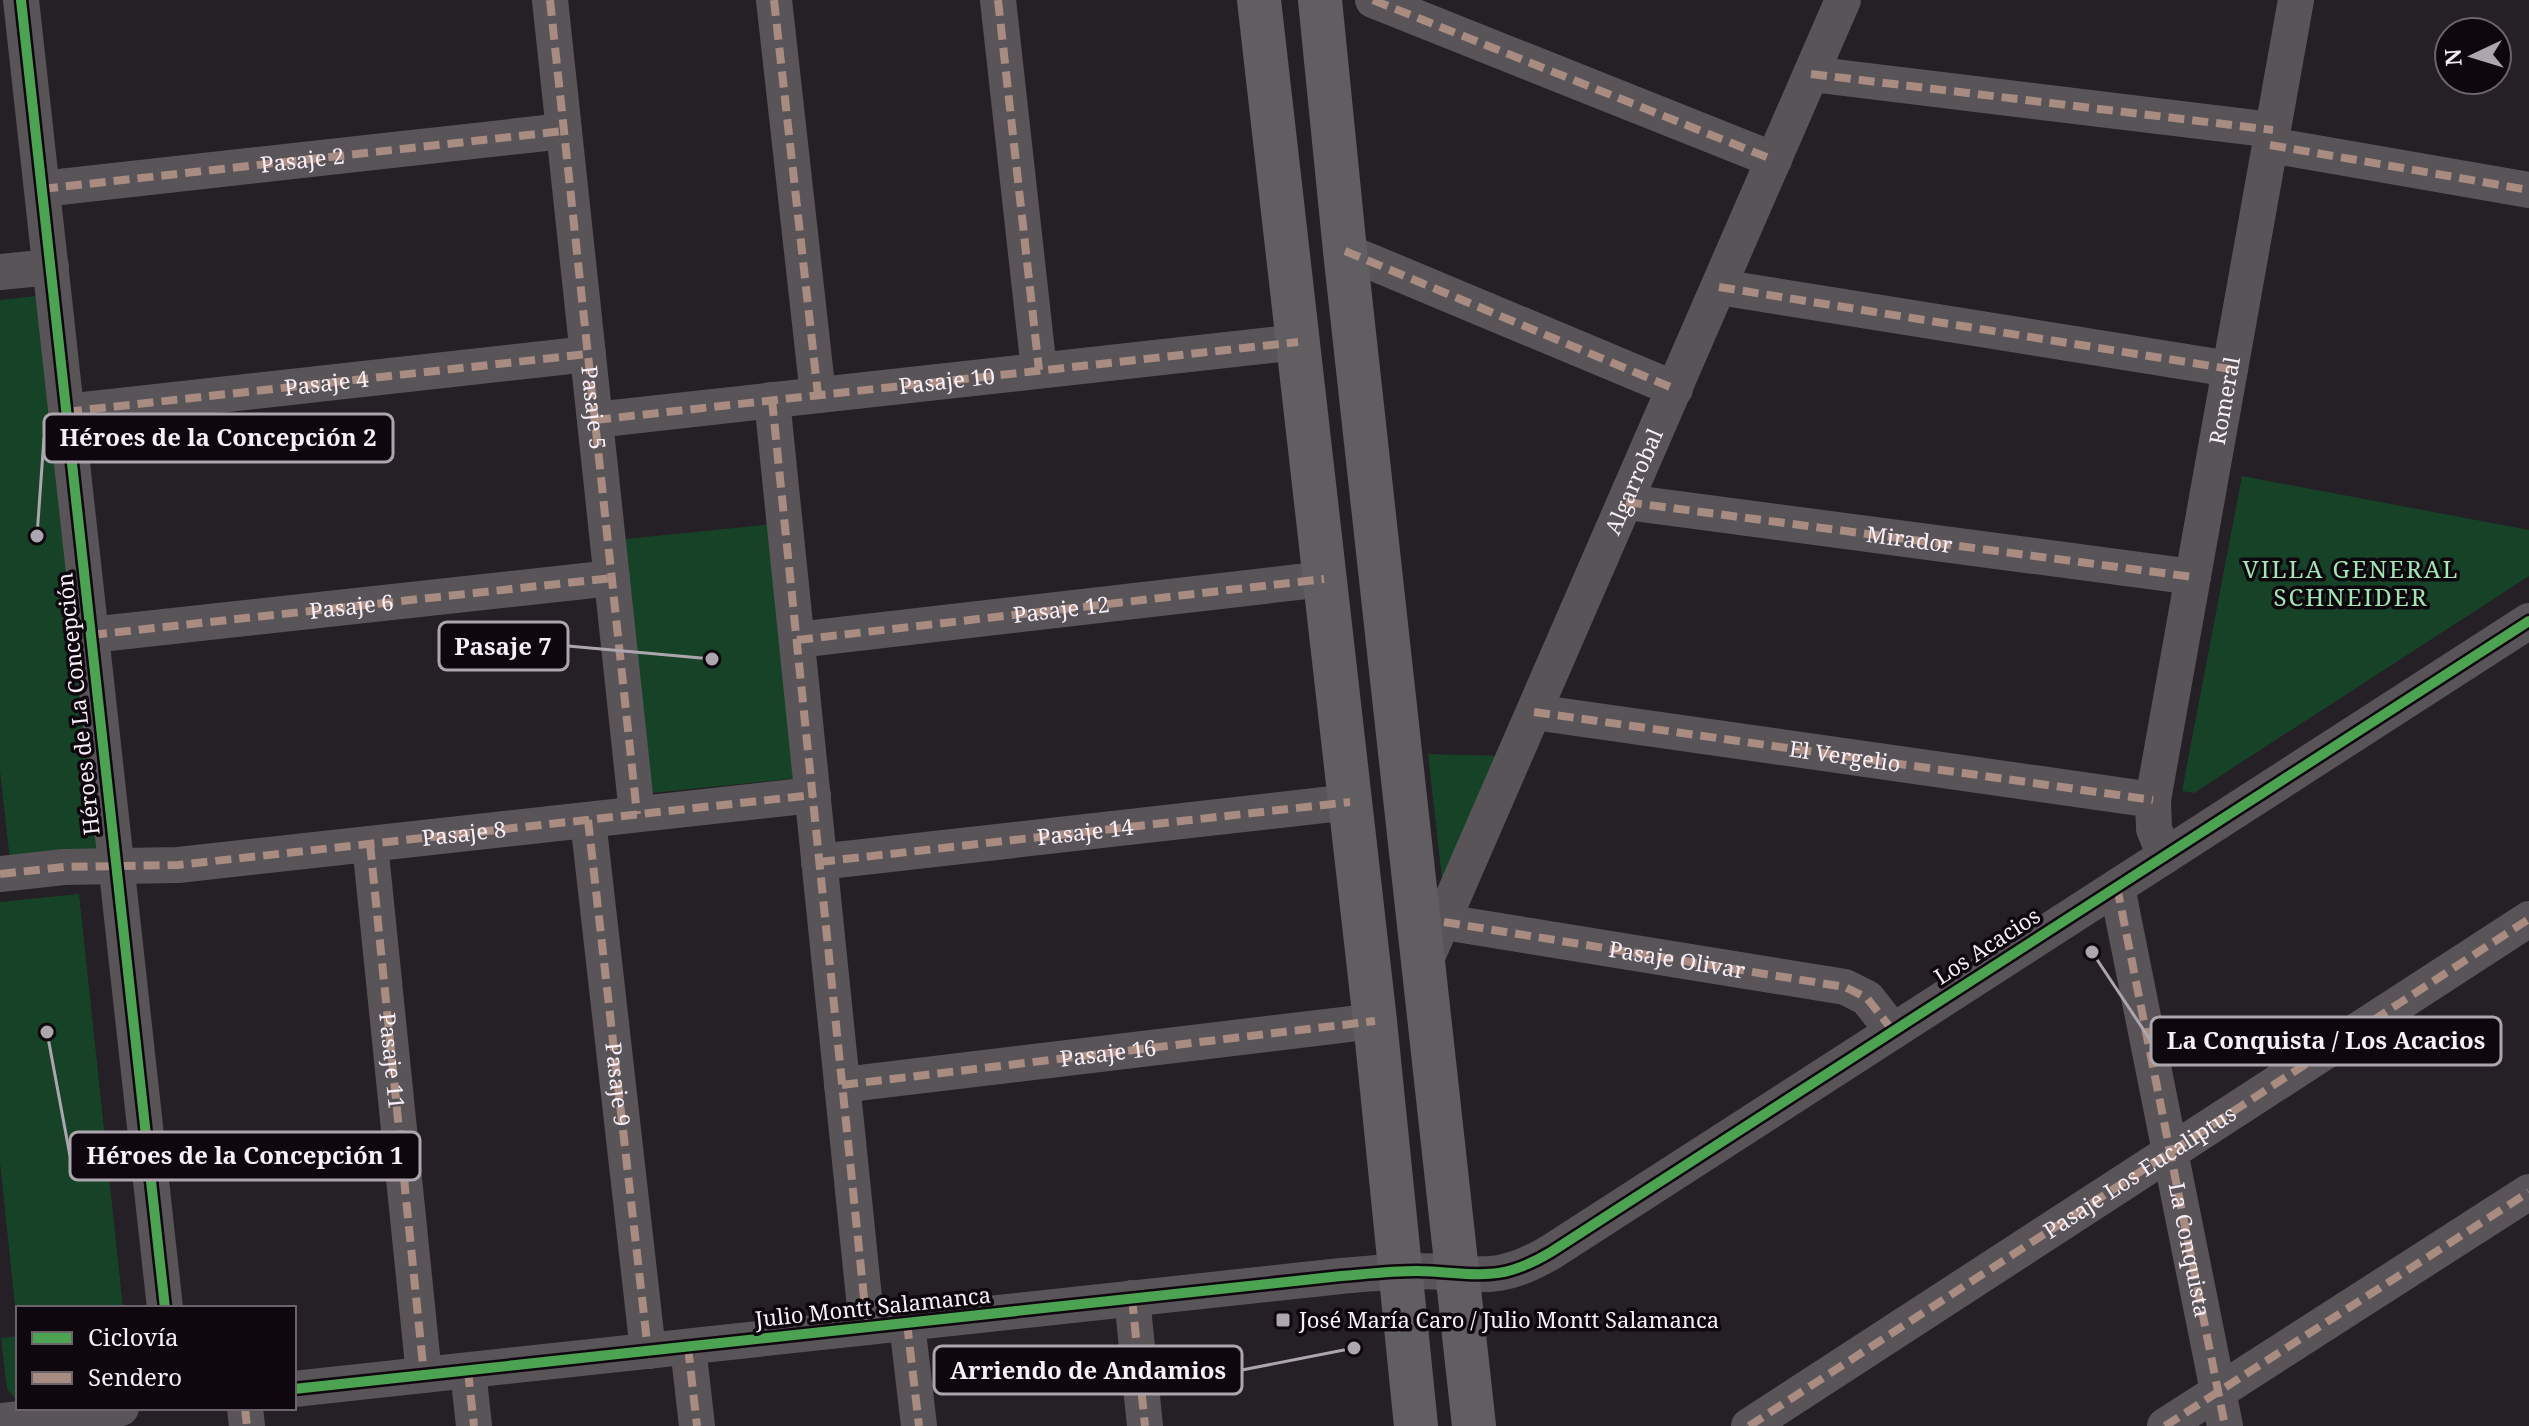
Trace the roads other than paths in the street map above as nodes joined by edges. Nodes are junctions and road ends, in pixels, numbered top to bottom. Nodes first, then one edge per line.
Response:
1 (21, 0) edge
2 (550, 0) edge
3 (774, 0) edge
4 (998, 0) edge
5 (1259, 0) edge
6 (1320, 0) edge
7 (1373, 0) edge
8 (1843, 0) edge
9 (2296, 0) edge
10 (1811, 74) junction
11 (564, 131) junction
12 (2272, 138) junction
13 (1774, 160) junction
14 (42, 189) junction
15 (2529, 190) edge
16 (1345, 251) junction
17 (51, 267) junction
18 (0, 272) edge
19 (1719, 287) junction
20 (1298, 342) junction
21 (588, 354) junction
22 (2230, 369) junction
23 (1039, 370) junction
24 (1675, 389) junction
25 (818, 395) junction
26 (772, 400) junction
27 (66, 412) junction
28 (595, 420) junction
29 (1626, 502) junction
30 (2193, 577) junction
31 (612, 578) junction
32 (1324, 579) junction
33 (2529, 621) edge
34 (91, 635) junction
35 (797, 640) junction
36 (1534, 712) junction
37 (813, 795) junction
38 (2153, 800) junction
39 (1350, 802) junction
40 (637, 814) junction
41 (588, 820) junction
42 (370, 844) junction
43 (2165, 856) junction
44 (819, 862) junction
45 (116, 866) junction
46 (0, 874) edge
47 (2117, 887) junction
48 (2529, 919) edge
49 (1444, 922) junction
50 (1424, 964) junction
51 (1375, 1021) junction
52 (1893, 1031) junction
53 (842, 1085) junction
54 (2170, 1151) junction
55 (2529, 1192) edge
56 (1400, 1271) junction
57 (1457, 1273) junction
58 (1132, 1298) junction
59 (165, 1306) edge
60 (907, 1323) junction
61 (867, 1327) junction
62 (688, 1347) junction
63 (648, 1351) junction
64 (468, 1371) junction
65 (424, 1375) junction
66 (296, 1389) edge
67 (2222, 1409) edge
68 (105, 1410) edge
69 (2, 1423) edge
70 (474, 1426) edge
71 (697, 1426) edge
72 (919, 1426) edge
73 (1145, 1426) edge
74 (1416, 1426) edge
75 (1474, 1426) edge
76 (1749, 1426) edge
77 (2165, 1426) edge

1 - 14 street, Héroes de La Concepción
2 - 11 street, Pasaje 5
3 - 25 street
4 - 23 street
5 - 20 main road
6 - 16 main road
7 - 13 street
8 - 10 street, Algarrobal
9 - 12 street, Romeral
10 - 12 street
10 - 13 street, Algarrobal
11 - 14 street, Pasaje 2
11 - 21 street, Pasaje 5
12 - 15 street
12 - 22 street, Romeral
13 - 19 street, Algarrobal
14 - 17 street, Héroes de La Concepción
16 - 24 street
16 - 50 main road
17 - 18 street
17 - 27 street, Héroes de La Concepción
19 - 22 street
19 - 24 street, Algarrobal
20 - 23 street, Pasaje 10
20 - 32 main road
21 - 27 street, Pasaje 4
21 - 28 street, Pasaje 5
22 - 30 street, Romeral
23 - 25 street, Pasaje 10
24 - 29 street, Algarrobal
25 - 26 street, Pasaje 10
26 - 28 street, Pasaje 10
26 - 35 street
27 - 34 street, Héroes de La Concepción
28 - 31 street, Pasaje 5
29 - 30 street, Mirador
29 - 36 street, Algarrobal
30 - 38 street, Romeral
31 - 34 street, Pasaje 6
31 - 40 street, Pasaje 5
32 - 35 street, Pasaje 12
32 - 39 main road
33 - 43 street, Los Acacios
34 - 45 street, Héroes de La Concepción
35 - 37 street
36 - 38 street, El Vergelio
36 - 49 street, Algarrobal
37 - 40 street, Pasaje 8
37 - 44 street
38 - 43 street
39 - 44 street, Pasaje 14
39 - 51 main road
40 - 41 street, Pasaje 8
41 - 42 street, Pasaje 8
41 - 63 street, Pasaje 9
42 - 45 street, Pasaje 8
42 - 65 street, Pasaje 11
43 - 47 street, Los Acacios
44 - 53 street
45 - 46 street, Pasaje 8
45 - 59 street, Héroes de La Concepción
47 - 52 street, Los Acacios
47 - 54 street, La Conquista
48 - 54 street, Pasaje Los Eucaliptus
49 - 50 street, Algarrobal
49 - 52 street, Pasaje Olivar
50 - 57 main road
51 - 53 street, Pasaje 16
51 - 56 main road
52 - 57 street, Los Acacios
53 - 61 street
54 - 67 street, La Conquista
54 - 76 street, Pasaje Los Eucaliptus
55 - 67 street
56 - 57 street, Julio Montt Salamanca
56 - 58 street, Julio Montt Salamanca
56 - 74 main road
57 - 75 main road
58 - 60 street, Julio Montt Salamanca
58 - 73 street
60 - 61 street, Julio Montt Salamanca
60 - 72 street
61 - 62 street, Julio Montt Salamanca
62 - 63 street, Julio Montt Salamanca
62 - 71 street
63 - 64 street, Julio Montt Salamanca
64 - 65 street, Julio Montt Salamanca
64 - 70 street
65 - 66 street, Julio Montt Salamanca
67 - 77 street
68 - 69 street

